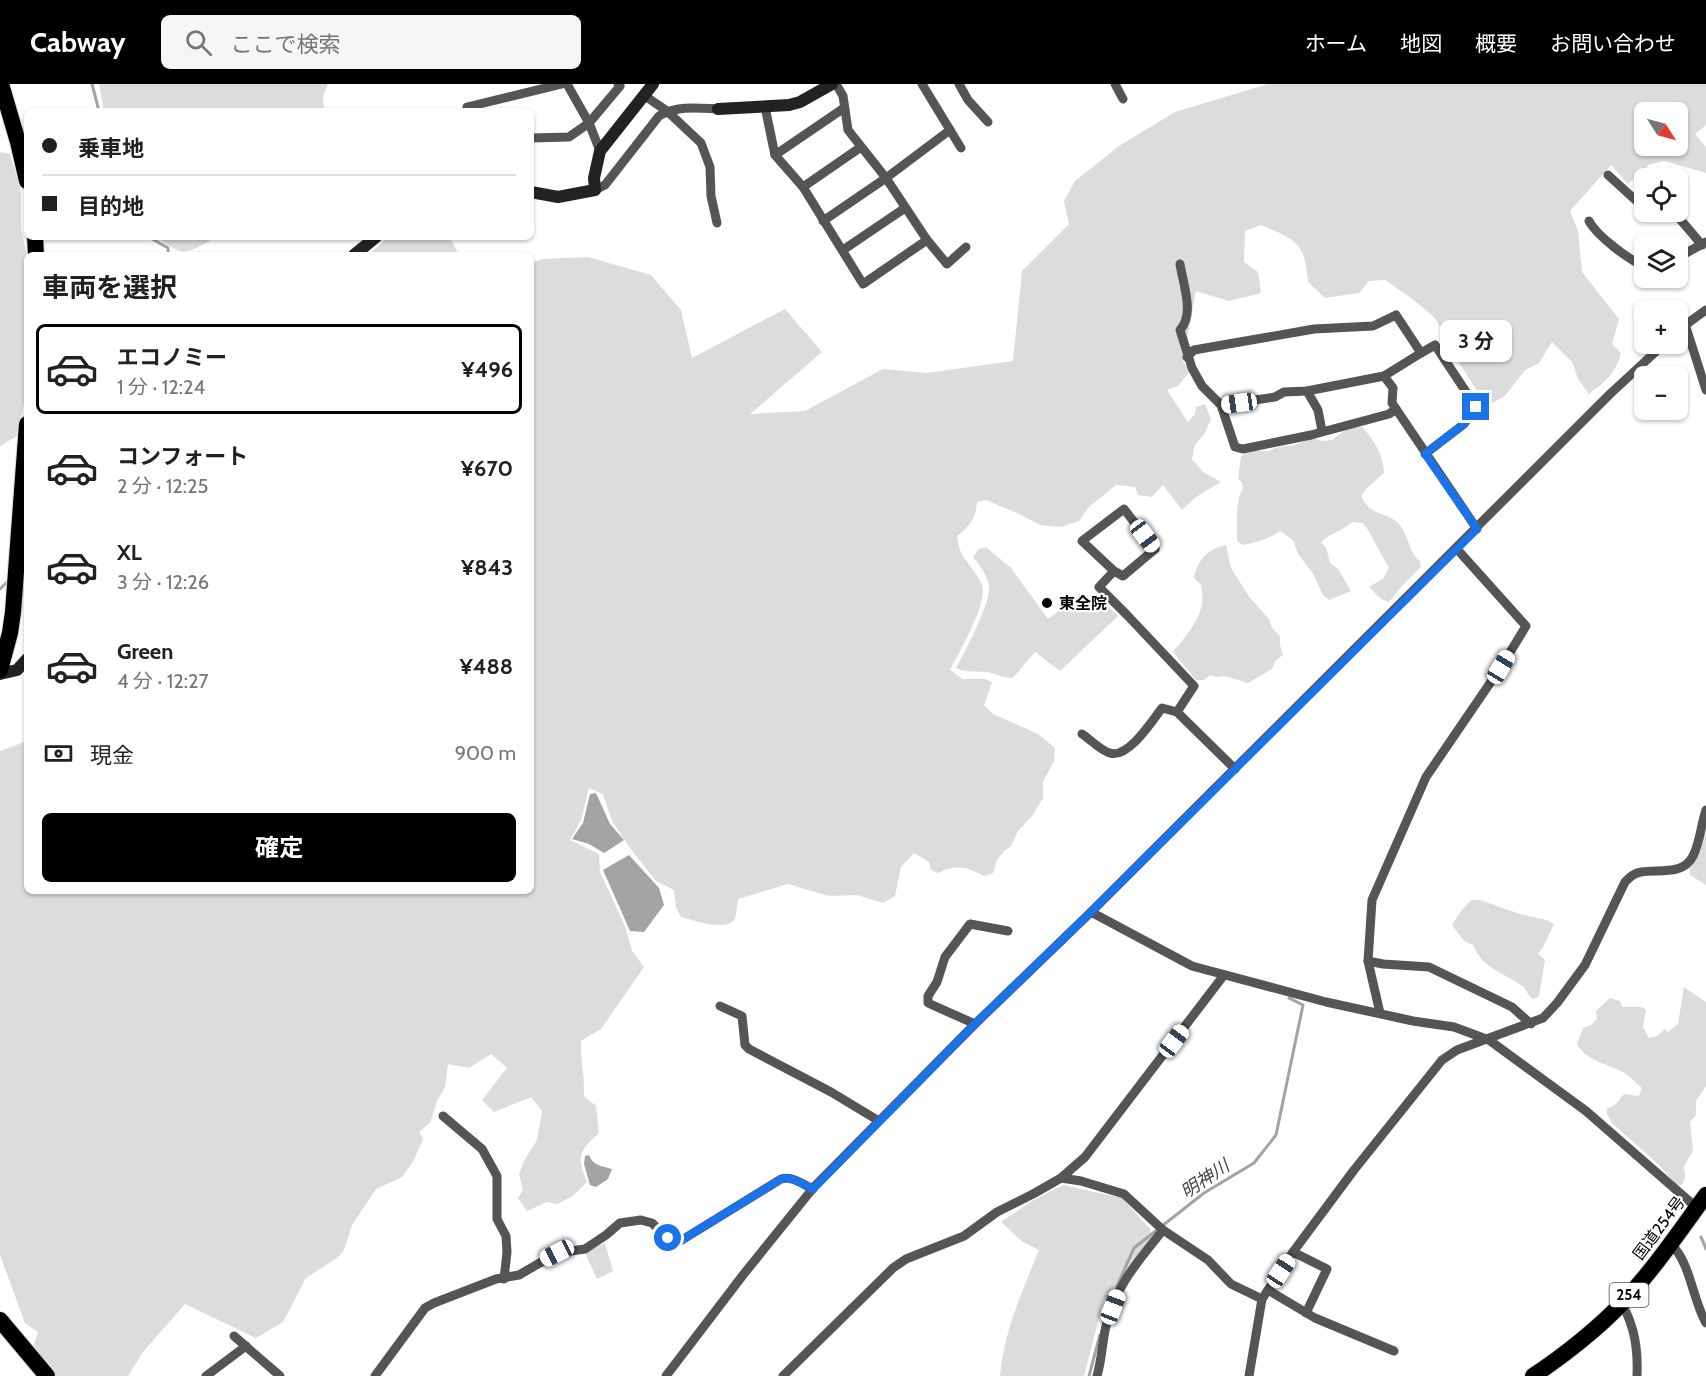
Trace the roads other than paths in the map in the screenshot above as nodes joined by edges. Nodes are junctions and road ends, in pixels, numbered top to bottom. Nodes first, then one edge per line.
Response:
1 (1, 84) edge
2 (564, 84) edge
3 (618, 84) edge
4 (653, 84) edge
5 (834, 84) edge
6 (922, 84) edge
7 (959, 84) edge
8 (1115, 84) edge
9 (645, 96) junction
10 (1124, 99) dead end
11 (765, 107) junction
12 (467, 108) edge
13 (844, 108) junction
14 (718, 109) joint
15 (667, 111) junction
16 (988, 122) dead end
17 (589, 123) junction
18 (950, 130) junction
19 (534, 138) edge
20 (861, 147) junction
21 (961, 148) dead end
22 (600, 151) junction
23 (775, 155) junction
24 (24, 168) edge
25 (1608, 175) dead end
26 (886, 178) junction
27 (803, 187) junction
28 (595, 190) junction
29 (534, 193) edge
30 (1634, 199) edge
31 (905, 208) junction
32 (824, 221) junction
33 (1589, 221) dead end
34 (1684, 222) edge
35 (717, 223) dead end
36 (372, 240) edge
37 (927, 240) junction
38 (1704, 243) edge
39 (966, 247) dead end
40 (843, 250) junction
41 (358, 252) edge
42 (1688, 252) edge
43 (1634, 261) edge
44 (1180, 264) dead end
45 (1706, 310) edge
46 (1688, 321) edge
47 (1688, 336) edge
48 (1421, 353) junction
49 (1654, 354) edge
50 (1187, 357) junction
51 (1384, 376) junction
52 (1706, 390) edge
53 (1307, 391) junction
54 (1221, 405) junction
55 (1396, 409) junction
56 (1322, 431) junction
57 (1425, 454) junction
58 (24, 469) edge
59 (1477, 529) junction
60 (1456, 548) junction
61 (1114, 571) junction
62 (24, 662) edge
63 (0, 672) edge
64 (1177, 712) junction
65 (1082, 734) dead end
66 (1235, 768) junction
67 (1706, 810) edge
68 (1091, 912) junction
69 (1008, 931) dead end
70 (1368, 961) junction
71 (1224, 975) junction
72 (720, 1006) dead end
73 (1380, 1013) junction
74 (975, 1024) junction
75 (1532, 1024) junction
76 (1489, 1040) junction
77 (443, 1116) dead end
78 (879, 1121) junction
79 (1061, 1178) junction
80 (813, 1189) junction
81 (1701, 1202) edge
82 (1159, 1227) junction
83 (1671, 1244) junction
84 (1293, 1252) junction
85 (504, 1279) junction
86 (1268, 1290) junction
87 (1262, 1299) junction
88 (1622, 1304) junction
89 (1306, 1312) junction
90 (0, 1320) edge
91 (1706, 1323) edge
92 (234, 1336) dead end
93 (246, 1346) junction
94 (1394, 1352) dead end
95 (1636, 1375) edge
96 (47, 1376) edge
97 (206, 1376) edge
98 (280, 1376) edge
99 (375, 1376) edge
100 (666, 1376) edge
101 (783, 1376) edge
102 (1097, 1376) edge
103 (1249, 1376) edge
104 (1533, 1376) edge

1 - 24 highway
2 - 12 street
2 - 17 street
3 - 17 street
4 - 9 street
5 - 11 street
5 - 13 street
6 - 18 street
7 - 16 street
8 - 10 street
9 - 15 street
9 - 22 street
11 - 14 street
11 - 23 street
13 - 20 street
13 - 23 street
14 - 15 street
15 - 28 street
15 - 35 street
17 - 19 street
17 - 22 street
18 - 21 street
18 - 26 street
20 - 26 street
20 - 27 street
22 - 28 street
23 - 27 street
25 - 30 street
26 - 31 street
26 - 32 street
27 - 32 street
28 - 29 street
31 - 37 street
31 - 40 street
32 - 40 street
33 - 43 street
34 - 38 street
36 - 41 street
37 - 39 street
37 - 40 street
38 - 42 street
44 - 50 street
45 - 46 street
47 - 52 street
48 - 50 street
48 - 51 street
48 - 57 street
49 - 59 street
50 - 54 street
51 - 53 street
51 - 55 street
53 - 54 street
53 - 56 street
54 - 56 street
55 - 56 street
55 - 57 street
57 - 59 street
58 - 63 highway
59 - 60 street
60 - 66 street
60 - 70 street
61 - 61 street
61 - 64 street
62 - 63 street
64 - 65 street
64 - 66 street
66 - 68 street
67 - 75 street
68 - 71 street
68 - 74 street
69 - 74 street
70 - 73 street
70 - 75 street
71 - 73 street
71 - 79 street
72 - 78 street
73 - 76 street
74 - 78 street
75 - 76 street
76 - 81 street
76 - 84 street
77 - 85 street
78 - 80 street
79 - 82 street
79 - 101 street
80 - 85 street
80 - 100 street
81 - 83 highway, 国道254号 / 254
82 - 87 street
82 - 102 street
83 - 88 highway, 国道254号 / 254
83 - 91 street
84 - 86 street
84 - 89 street
85 - 99 street
86 - 87 street
86 - 89 street
87 - 103 street
88 - 95 street
88 - 104 highway, 国道254号 / 254
89 - 94 street
90 - 96 highway
92 - 93 street
93 - 97 street
93 - 98 street

